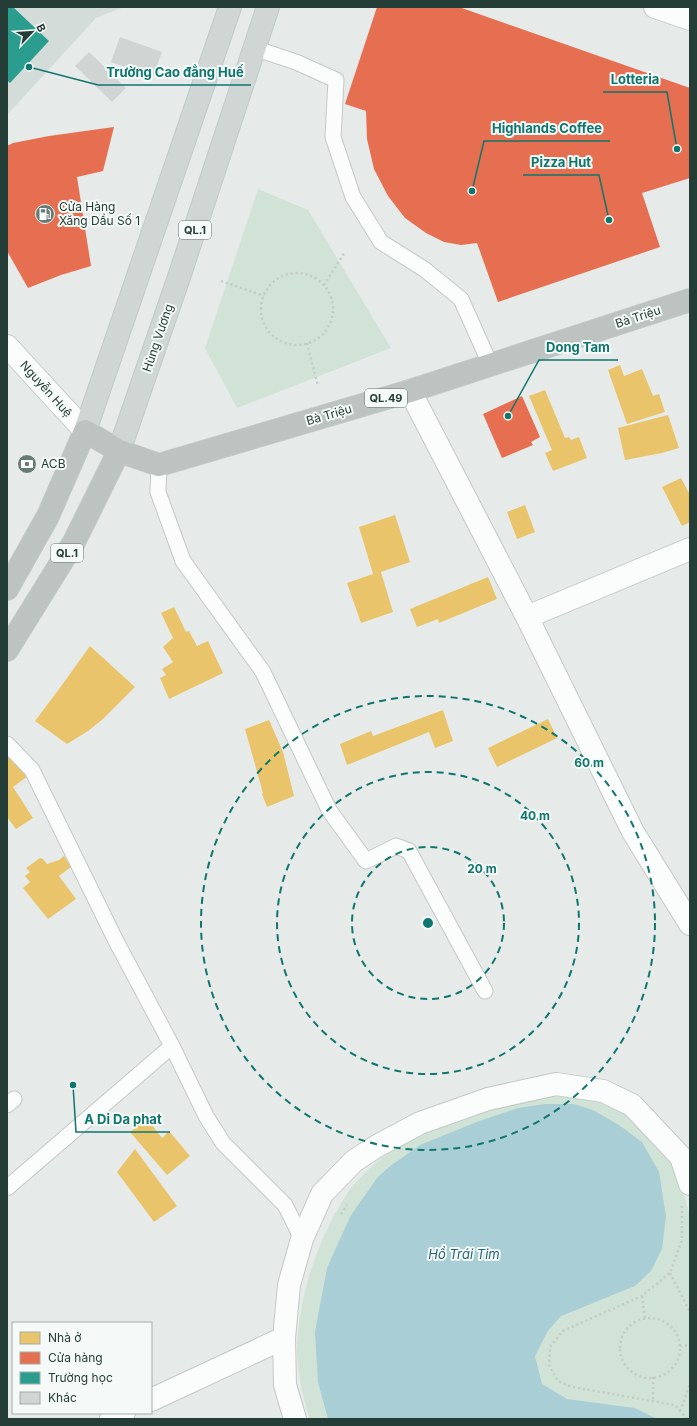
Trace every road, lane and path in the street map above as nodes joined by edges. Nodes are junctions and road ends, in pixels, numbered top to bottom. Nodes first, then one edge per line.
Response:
1 (230, 7) edge
2 (268, 7) edge
3 (655, 7) edge
4 (690, 20) edge
5 (254, 48) junction
6 (345, 252) dead end
7 (222, 281) dead end
8 (324, 286) junction
9 (264, 296) junction
10 (690, 300) edge
11 (307, 343) junction
12 (7, 346) edge
13 (490, 364) junction
14 (318, 386) dead end
15 (410, 391) junction
16 (85, 431) junction
17 (119, 451) junction
18 (159, 465) junction
19 (690, 550) edge
20 (7, 589) edge
21 (527, 617) junction
22 (7, 650) edge
23 (7, 744) edge
24 (690, 924) edge
25 (485, 991) dead end
26 (172, 1046) junction
27 (686, 1156) edge
28 (7, 1188) edge
29 (686, 1193) edge
30 (351, 1199) dead end
31 (339, 1217) dead end
32 (302, 1240) junction
33 (670, 1273) junction
34 (642, 1296) junction
35 (690, 1312) edge
36 (645, 1318) junction
37 (284, 1338) junction
38 (690, 1345) edge
39 (680, 1346) junction
40 (653, 1377) junction
41 (690, 1384) edge
42 (152, 1400) edge
43 (653, 1401) junction
44 (680, 1411) junction
45 (122, 1414) edge
46 (111, 1419) edge
47 (295, 1419) edge
48 (687, 1419) edge

1 - 16 main road, QL.1
2 - 5 main road, Hùng Vương / QL.1
3 - 4 street
5 - 13 lane
5 - 17 main road, Hùng Vương / QL.1
6 - 8 path
7 - 9 path
8 - 9 path
8 - 11 path
9 - 11 path
10 - 13 highway, Bà Triệu / QL.49
11 - 14 path
12 - 16 street, Nguyễn Huệ
13 - 15 highway, Bà Triệu / QL.49
15 - 18 highway, Bà Triệu / QL.49
15 - 21 street
16 - 17 highway
16 - 20 highway, QL.1
17 - 18 highway
17 - 22 highway, Hùng Vương / QL.1
18 - 25 lane
19 - 21 street
21 - 24 street
23 - 26 lane
26 - 28 lane
26 - 32 lane
27 - 29 street
27 - 32 street
29 - 33 path
30 - 31 path
32 - 37 street
33 - 34 path
33 - 35 path
34 - 36 path
34 - 43 path
36 - 39 path
36 - 40 path
37 - 42 street
37 - 47 street
38 - 39 path
39 - 40 path
40 - 43 path
41 - 44 path
43 - 44 path
44 - 48 path
45 - 46 street

